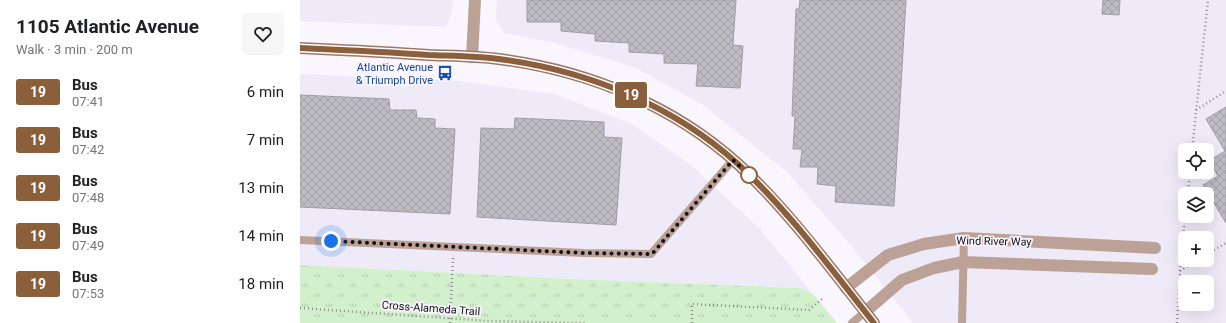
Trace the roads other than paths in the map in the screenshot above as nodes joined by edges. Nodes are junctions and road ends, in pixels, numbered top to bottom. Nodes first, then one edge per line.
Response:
1 (475, 0) edge
2 (300, 48) edge
3 (472, 57) junction
4 (733, 160) junction
5 (964, 238) junction
6 (300, 240) edge
7 (1154, 248) dead end
8 (963, 262) junction
9 (1152, 269) dead end
10 (846, 288) junction
11 (865, 312) junction
12 (852, 323) edge
13 (874, 323) edge
14 (962, 323) edge

1 - 3 street
2 - 3 street
3 - 4 street
4 - 6 lane
4 - 10 street
5 - 7 street, Wind River Way
5 - 8 lane
5 - 10 street, Wind River Way
8 - 9 street, Wind River Way
8 - 11 street, Wind River Way
8 - 14 lane
10 - 11 street
11 - 12 lane
11 - 13 street

